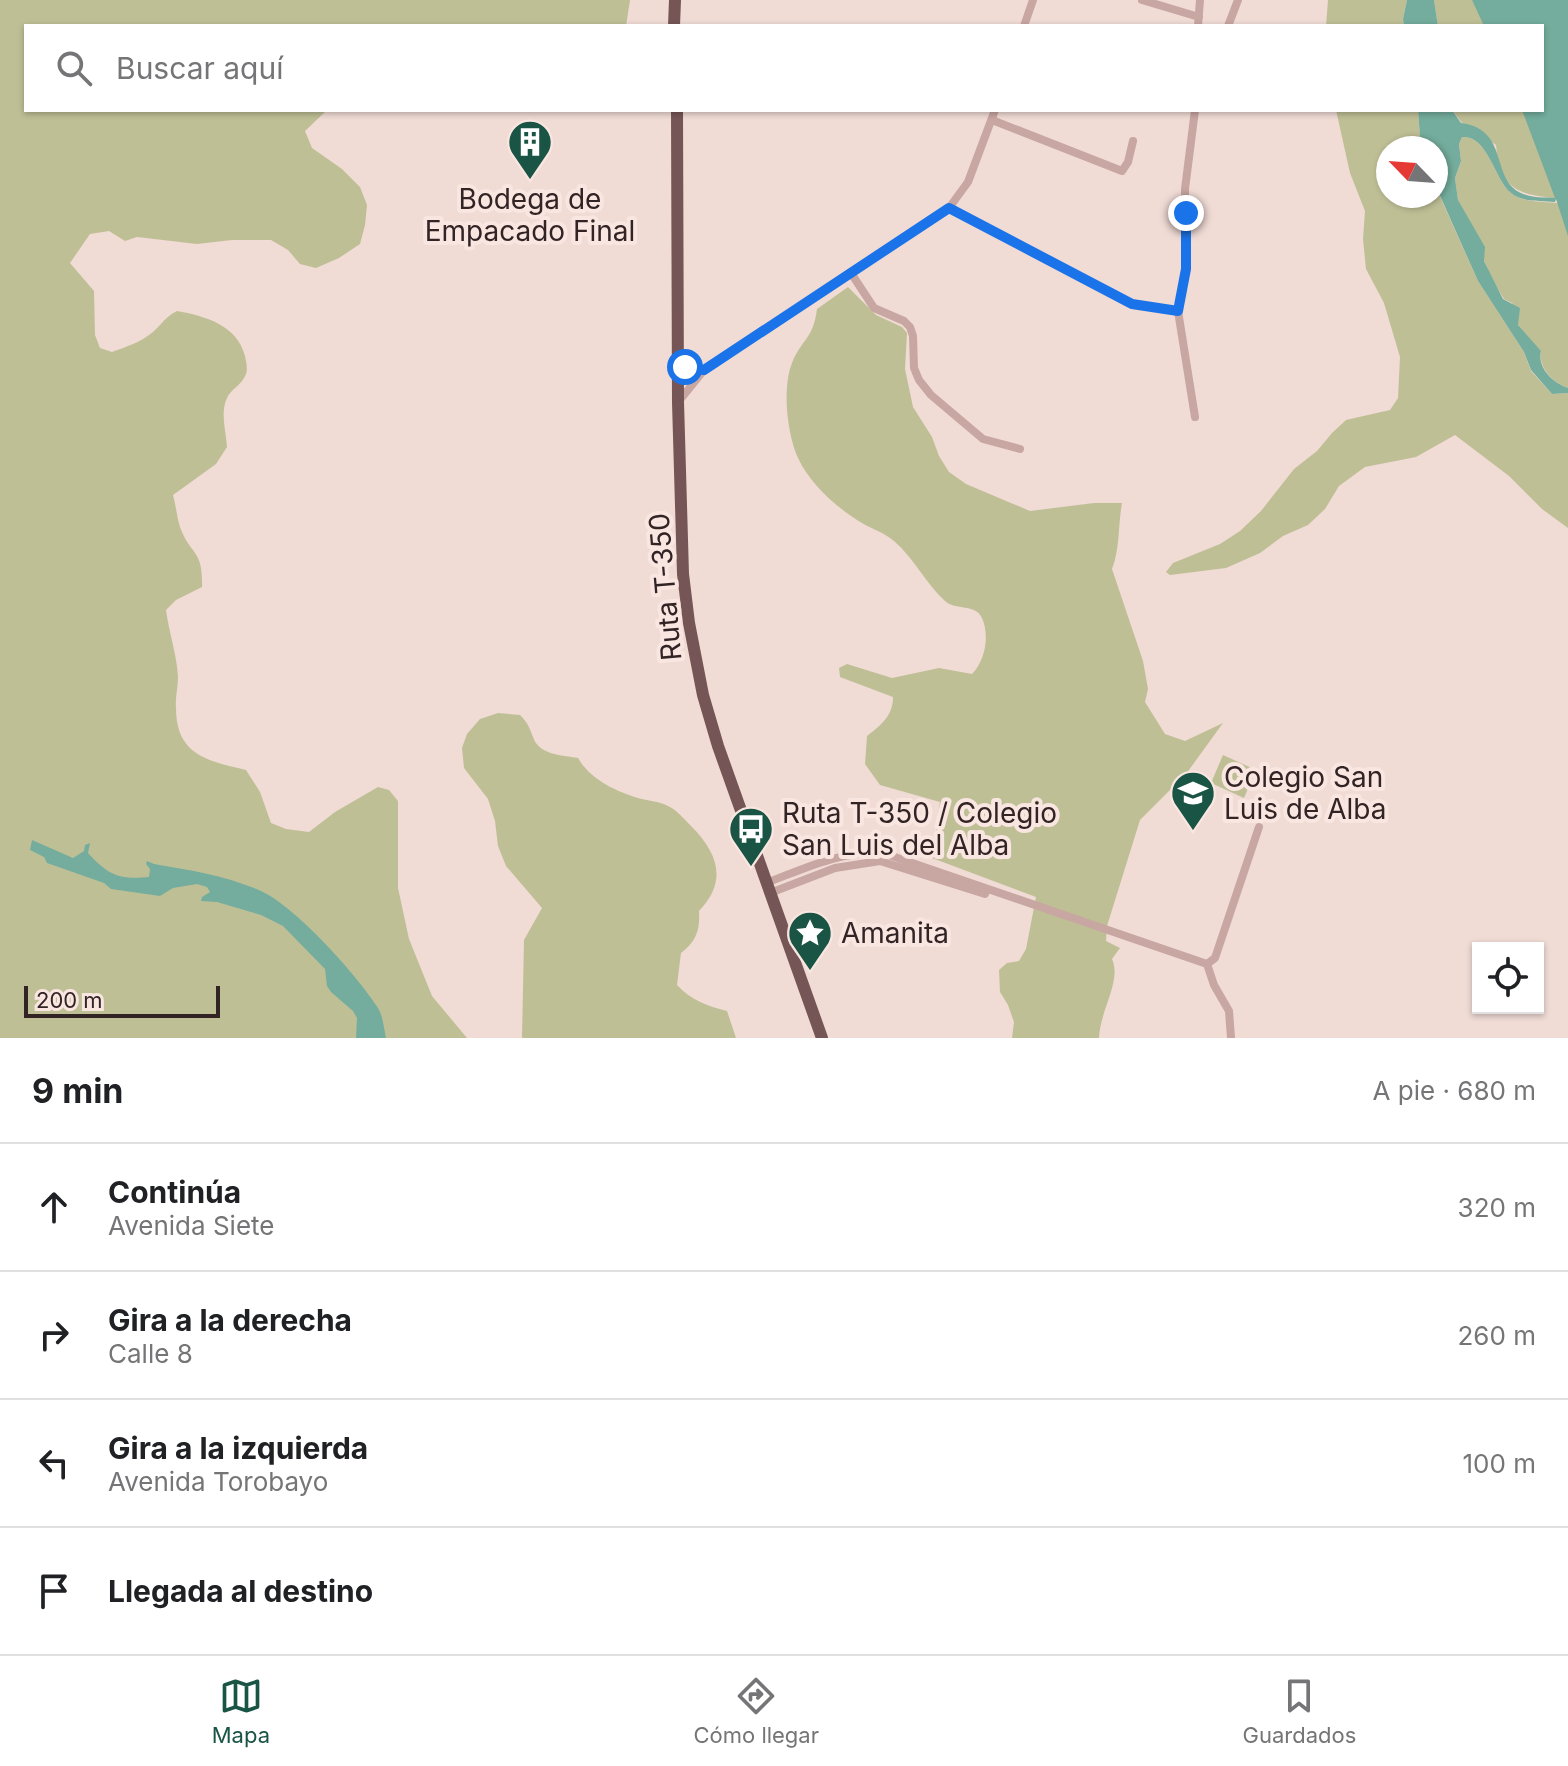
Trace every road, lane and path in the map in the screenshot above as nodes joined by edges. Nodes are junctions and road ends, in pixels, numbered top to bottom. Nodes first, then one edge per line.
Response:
1 (675, 0) edge
2 (1033, 0) edge
3 (1142, 0) edge
4 (1200, 0) edge
5 (1238, 0) edge
6 (1199, 21) edge
7 (674, 24) edge
8 (1025, 24) edge
9 (1229, 24) edge
10 (677, 112) edge
11 (994, 112) edge
12 (1195, 112) edge
13 (992, 120) junction
14 (1133, 141) dead end
15 (949, 208) junction
16 (851, 273) junction
17 (1178, 311) junction
18 (677, 363) junction
19 (704, 370) junction
20 (678, 402) junction
21 (1195, 417) dead end
22 (1020, 449) dead end
23 (1259, 827) dead end
24 (768, 888) junction
25 (1207, 964) junction
26 (822, 1038) edge
27 (1231, 1038) edge

1 - 7 main road
2 - 8 street
3 - 6 street
4 - 6 street
5 - 9 street
10 - 18 main road, Ruta T-350
11 - 13 street
12 - 17 street
13 - 14 street
13 - 15 street
15 - 16 street
15 - 17 street
16 - 19 street
16 - 22 street
17 - 21 street
18 - 19 street
18 - 20 main road, Ruta T-350
19 - 20 street
20 - 24 main road, Ruta T-350
23 - 25 street
24 - 25 street
24 - 26 main road, Ruta T-350
25 - 27 street

